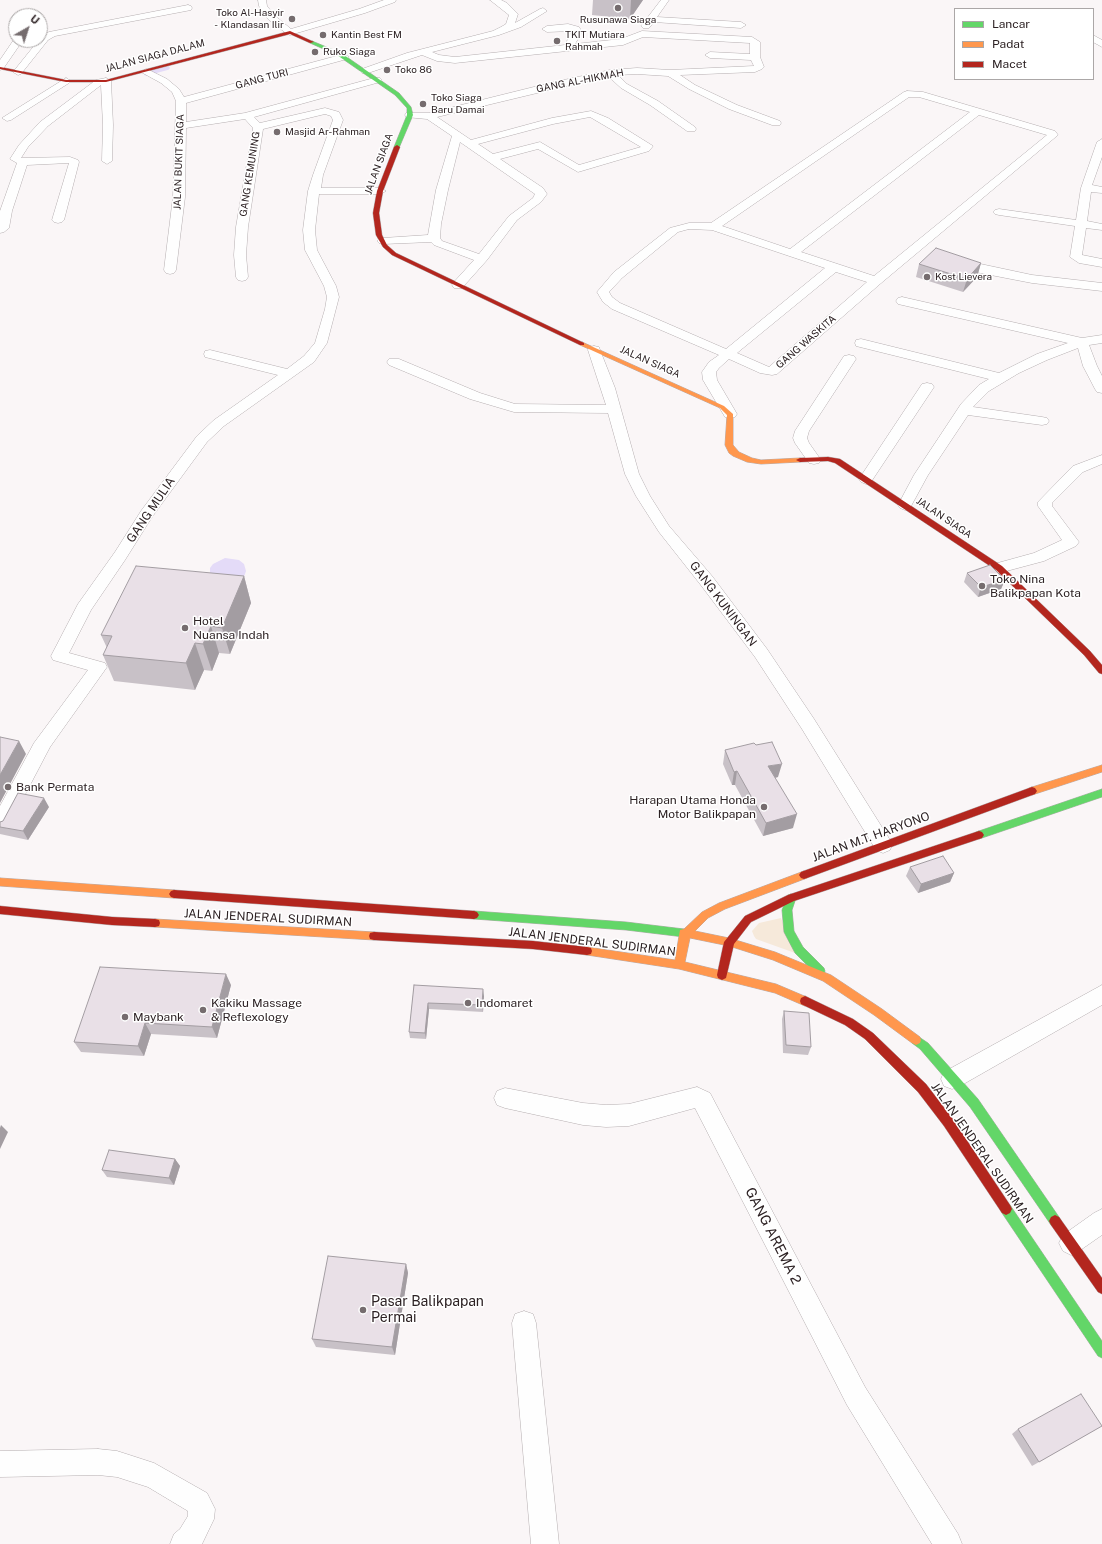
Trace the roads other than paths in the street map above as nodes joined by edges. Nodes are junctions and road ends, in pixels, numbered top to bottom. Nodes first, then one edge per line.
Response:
1 (262, 0) edge
2 (392, 0) edge
3 (665, 0) edge
4 (497, 1) edge
5 (511, 1) edge
6 (188, 8) dead end
7 (543, 11) dead end
8 (694, 13) dead end
9 (723, 15) dead end
10 (652, 19) junction
11 (742, 25) dead end
12 (547, 28) dead end
13 (504, 29) junction
14 (290, 32) junction
15 (642, 34) junction
16 (13, 48) edge
17 (568, 48) junction
18 (423, 52) junction
19 (710, 55) dead end
20 (344, 57) junction
21 (756, 57) junction
22 (0, 67) edge
23 (365, 70) junction
24 (18, 72) junction
25 (146, 72) junction
26 (610, 73) junction
27 (670, 73) junction
28 (377, 80) junction
29 (66, 81) junction
30 (102, 82) junction
31 (181, 101) junction
32 (976, 112) junction
33 (410, 115) junction
34 (246, 116) junction
35 (429, 116) junction
36 (7, 118) dead end
37 (776, 123) dead end
38 (180, 126) junction
39 (258, 127) junction
40 (691, 129) dead end
41 (457, 135) junction
42 (1102, 142) edge
43 (470, 143) junction
44 (491, 158) junction
45 (15, 160) junction
46 (107, 161) dead end
47 (1086, 188) junction
48 (1102, 190) edge
49 (314, 191) junction
50 (380, 191) junction
51 (999, 212) dead end
52 (58, 220) dead end
53 (1081, 224) junction
54 (713, 227) junction
55 (1102, 227) edge
56 (0, 230) edge
57 (434, 238) junction
58 (382, 241) junction
59 (792, 254) junction
60 (481, 259) junction
61 (944, 259) edge
62 (1102, 263) edge
63 (834, 267) junction
64 (170, 270) dead end
65 (242, 277) dead end
66 (876, 281) junction
67 (458, 285) junction
68 (1102, 287) edge
69 (902, 300) dead end
70 (1102, 339) edge
71 (1082, 342) junction
72 (861, 343) dead end
73 (594, 350) junction
74 (210, 354) dead end
75 (727, 354) junction
76 (849, 359) dead end
77 (394, 362) dead end
78 (288, 373) junction
79 (1001, 378) junction
80 (927, 387) dead end
81 (1102, 389) edge
82 (613, 409) junction
83 (964, 410) junction
84 (730, 414) junction
85 (1042, 421) dead end
86 (1102, 459) edge
87 (814, 460) junction
88 (866, 479) junction
89 (905, 505) junction
90 (999, 568) junction
91 (1102, 671) edge
92 (1102, 768) edge
93 (1102, 793) edge
94 (0, 824) edge
95 (883, 846) junction
96 (0, 882) edge
97 (791, 898) junction
98 (0, 910) edge
99 (686, 933) junction
100 (729, 942) junction
101 (679, 964) junction
102 (722, 976) junction
103 (826, 978) junction
104 (1102, 994) edge
105 (952, 1079) junction
106 (505, 1098) dead end
107 (1102, 1221) edge
108 (1071, 1243) junction
109 (1102, 1288) edge
110 (524, 1322) dead end
111 (1102, 1352) edge
112 (0, 1464) edge
113 (184, 1544) edge
114 (545, 1544) edge
115 (948, 1544) edge

1 - 14 street
2 - 14 street
3 - 10 street
4 - 5 street
4 - 13 street
6 - 24 street
7 - 13 street
8 - 9 street
10 - 11 street
10 - 15 street
12 - 17 street
13 - 18 street
14 - 20 main road
14 - 25 main road, JALAN SIAGA DALAM
15 - 17 street
15 - 21 street
16 - 22 street
17 - 18 street
18 - 23 street
19 - 21 street
20 - 23 main road
20 - 31 street, GANG TURI
21 - 27 street, GANG AL-HIKMAH
22 - 24 main road, JALAN SIAGA DALAM
23 - 28 main road
24 - 29 main road, JALAN SIAGA DALAM
25 - 30 main road, JALAN SIAGA DALAM
25 - 31 street, JALAN BUKIT SIAGA
26 - 27 street, GANG AL-HIKMAH
26 - 35 street, GANG AL-HIKMAH
26 - 40 street
27 - 37 street
28 - 33 main road
28 - 34 street, GANG KEMUNING
29 - 30 main road, JALAN SIAGA DALAM
29 - 36 street
30 - 45 street
30 - 46 street
31 - 38 street, JALAN BUKIT SIAGA
32 - 54 street
32 - 59 street
32 - 66 street
33 - 35 street
33 - 50 main road, JALAN SIAGA
34 - 38 street
34 - 39 street, GANG KEMUNING
35 - 41 street
38 - 64 street, JALAN BUKIT SIAGA
39 - 49 street, GANG MULIA
39 - 65 street, GANG KEMUNING
41 - 43 street
41 - 57 street
42 - 47 street
43 - 44 street
43 - 44 street
44 - 60 street
45 - 52 street
45 - 56 street
47 - 48 street
47 - 53 street
49 - 50 street
49 - 78 street, GANG MULIA
50 - 58 main road, JALAN SIAGA
51 - 53 street
53 - 55 street
53 - 62 street
54 - 59 street
54 - 75 street
57 - 58 street
57 - 60 street
58 - 67 main road, JALAN SIAGA
59 - 63 street
60 - 67 street
61 - 68 street
63 - 66 street
63 - 75 street
66 - 75 street, GANG WASKITA
67 - 73 main road, JALAN SIAGA
69 - 71 street
70 - 71 street
71 - 79 street
71 - 81 street
72 - 79 street
73 - 82 street, GANG KUNINGAN
73 - 84 main road, JALAN SIAGA
74 - 78 street
75 - 84 street
76 - 87 street
77 - 82 street
78 - 94 street, GANG MULIA
79 - 83 street
80 - 88 street
82 - 95 street, GANG KUNINGAN
83 - 85 street
83 - 89 street
84 - 87 main road, JALAN SIAGA
86 - 90 street
87 - 88 main road, JALAN SIAGA
88 - 89 main road, JALAN SIAGA
89 - 90 main road, JALAN SIAGA
90 - 91 main road, JALAN SIAGA
92 - 95 main road, JALAN M.T. HARYONO
93 - 97 main road
95 - 99 main road, JALAN M.T. HARYONO
96 - 99 main road, JALAN JENDERAL SUDIRMAN
97 - 100 main road
97 - 103 main road
98 - 101 main road, JALAN JENDERAL SUDIRMAN
99 - 100 main road, JALAN JENDERAL SUDIRMAN
99 - 101 main road
100 - 102 main road
100 - 103 main road, JALAN JENDERAL SUDIRMAN
101 - 102 main road, JALAN JENDERAL SUDIRMAN
102 - 111 main road, JALAN JENDERAL SUDIRMAN
103 - 105 main road, JALAN JENDERAL SUDIRMAN
104 - 105 street
105 - 108 main road, JALAN JENDERAL SUDIRMAN
106 - 115 street, GANG AREMA 2
107 - 108 street
108 - 109 main road, JALAN JENDERAL SUDIRMAN
110 - 114 street
112 - 113 street

